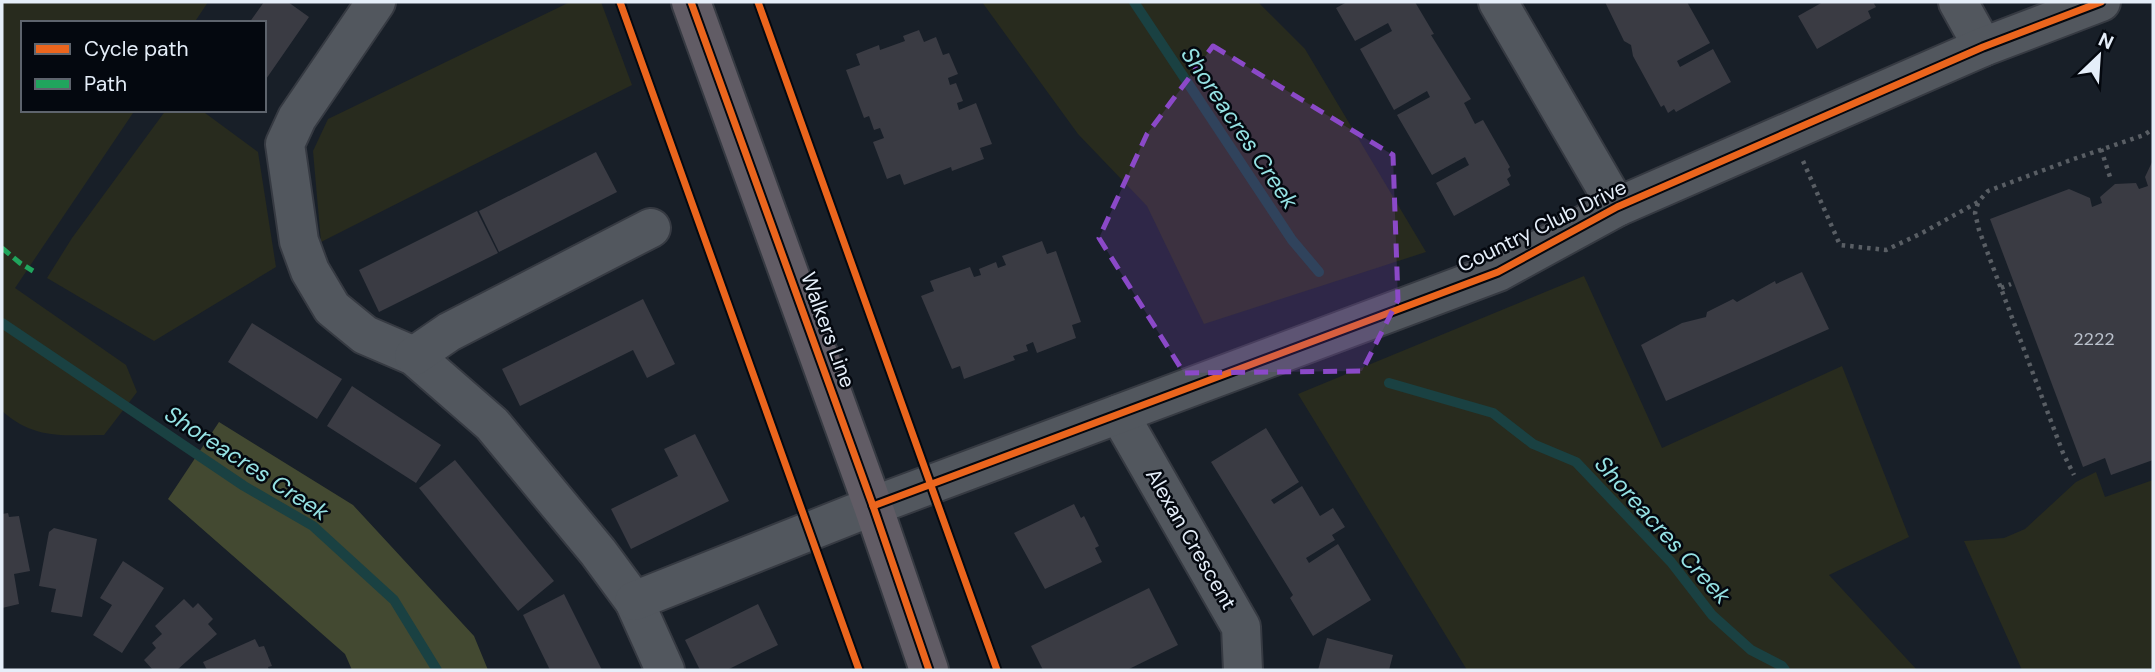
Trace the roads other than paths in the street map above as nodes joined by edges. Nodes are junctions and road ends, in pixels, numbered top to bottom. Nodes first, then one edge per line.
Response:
1 (376, 2) edge
2 (691, 2) edge
3 (1499, 2) edge
4 (1958, 2) edge
5 (2101, 2) edge
6 (1983, 47) junction
7 (1617, 207) junction
8 (650, 228) dead end
9 (414, 356) junction
10 (1119, 414) junction
11 (873, 506) junction
12 (634, 601) junction
13 (665, 670) edge
14 (929, 670) edge
15 (1243, 670) edge

1 - 9 street
2 - 11 main road, Walkers Line
3 - 7 street
4 - 6 street
5 - 6 street, Country Club Drive
6 - 7 street, Country Club Drive
7 - 10 street, Country Club Drive
8 - 9 street
9 - 12 street
10 - 11 street, Country Club Drive
10 - 15 street, Alexan Crescent
11 - 12 street, Country Club Drive
11 - 14 main road, Walkers Line
12 - 13 street

